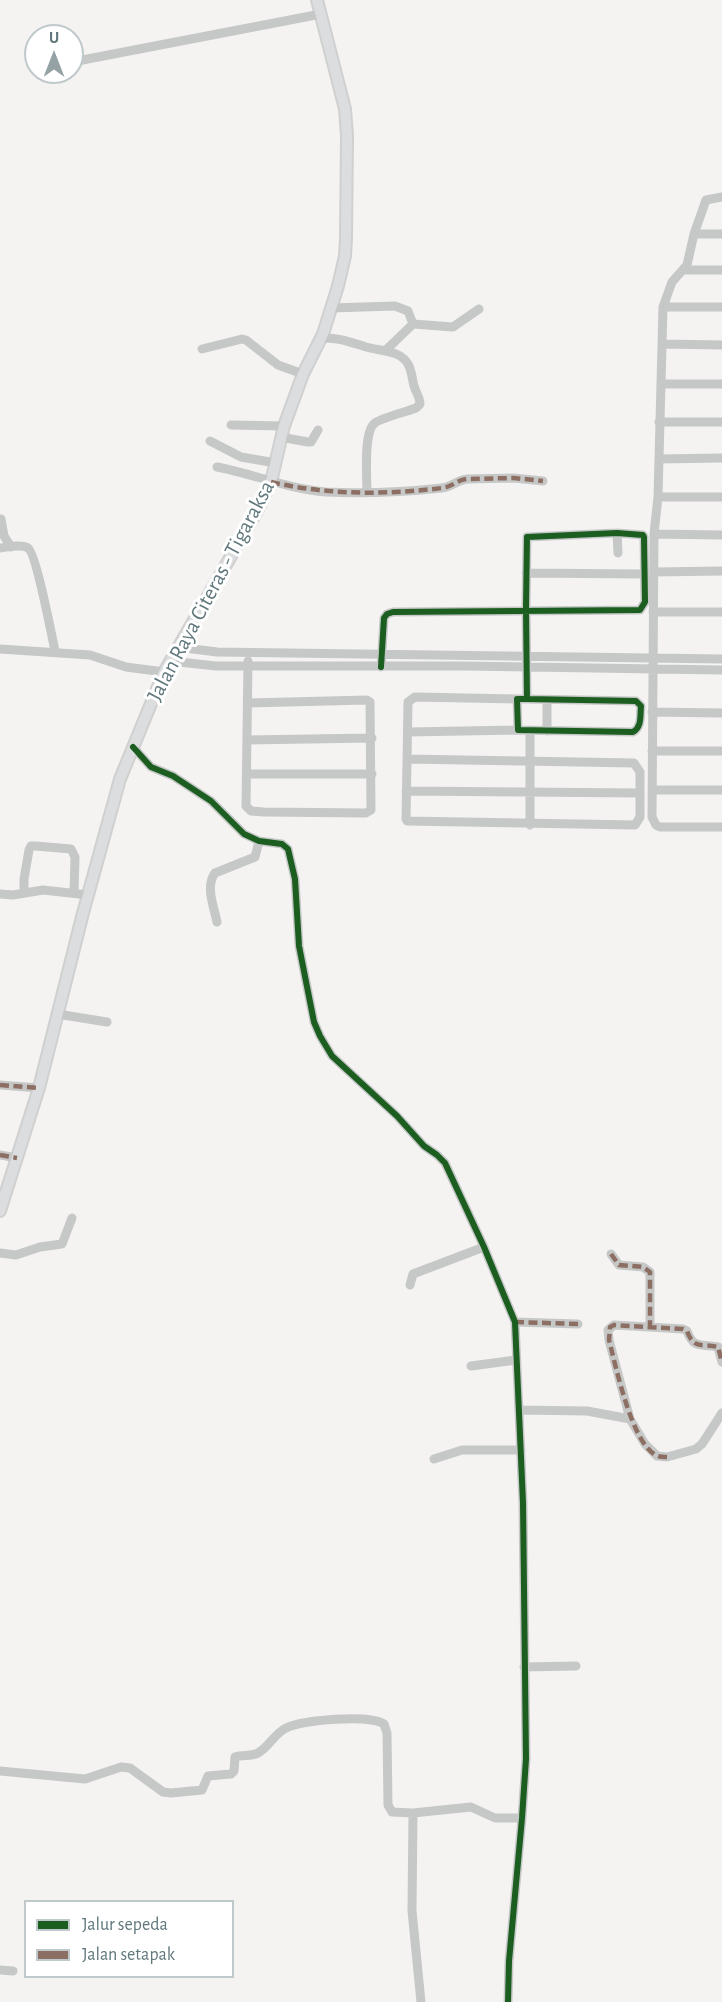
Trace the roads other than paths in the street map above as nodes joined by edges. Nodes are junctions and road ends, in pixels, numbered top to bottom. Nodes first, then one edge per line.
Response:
1 (317, 0) edge
2 (321, 14) junction
3 (84, 60) edge
4 (722, 197) edge
5 (694, 234) junction
6 (722, 234) edge
7 (684, 270) junction
8 (722, 270) edge
9 (663, 307) junction
10 (722, 307) edge
11 (331, 308) junction
12 (479, 309) dead end
13 (413, 324) junction
14 (321, 338) junction
15 (662, 344) junction
16 (722, 345) edge
17 (202, 349) dead end
18 (386, 350) junction
19 (303, 374) junction
20 (661, 384) junction
21 (722, 384) edge
22 (660, 422) junction
23 (722, 422) edge
24 (231, 425) dead end
25 (318, 430) dead end
26 (282, 431) junction
27 (210, 441) dead end
28 (722, 458) edge
29 (659, 459) junction
30 (276, 463) junction
31 (218, 468) dead end
32 (543, 481) dead end
33 (271, 482) junction
34 (368, 493) junction
35 (658, 497) junction
36 (722, 497) edge
37 (1, 519) edge
38 (617, 533) junction
39 (654, 534) junction
40 (722, 535) edge
41 (11, 547) junction
42 (0, 548) edge
43 (618, 553) dead end
44 (722, 571) edge
45 (526, 573) junction
46 (649, 573) junction
47 (526, 610) junction
48 (653, 612) junction
49 (722, 612) edge
50 (177, 647) junction
51 (0, 649) edge
52 (55, 651) junction
53 (248, 653) junction
54 (381, 655) junction
55 (722, 659) edge
56 (170, 661) junction
57 (526, 662) junction
58 (653, 664) junction
59 (249, 665) junction
60 (381, 667) junction
61 (722, 670) edge
62 (164, 672) junction
63 (517, 699) junction
64 (527, 699) junction
65 (547, 700) junction
66 (248, 703) junction
67 (652, 712) junction
68 (722, 713) edge
69 (518, 730) junction
70 (530, 730) junction
71 (547, 731) junction
72 (408, 732) junction
73 (372, 738) junction
74 (248, 740) junction
75 (133, 747) junction
76 (652, 751) junction
77 (722, 751) edge
78 (407, 759) junction
79 (530, 760) junction
80 (248, 774) junction
81 (372, 774) junction
82 (652, 790) junction
83 (722, 790) edge
84 (406, 791) junction
85 (531, 793) junction
86 (640, 793) junction
87 (530, 825) junction
88 (722, 827) edge
89 (259, 841) junction
90 (24, 893) junction
91 (74, 893) junction
92 (0, 894) edge
93 (88, 895) junction
94 (218, 922) dead end
95 (57, 1014) junction
96 (107, 1022) dead end
97 (0, 1085) edge
98 (39, 1088) junction
99 (0, 1155) edge
100 (17, 1158) junction
101 (0, 1211) edge
102 (72, 1218) dead end
103 (484, 1247) junction
104 (0, 1253) edge
105 (611, 1254) dead end
106 (410, 1285) dead end
107 (515, 1322) junction
108 (578, 1324) dead end
109 (650, 1326) junction
110 (516, 1360) junction
111 (722, 1362) edge
112 (471, 1366) dead end
113 (519, 1410) junction
114 (722, 1413) edge
115 (630, 1419) junction
116 (520, 1450) junction
117 (434, 1459) dead end
118 (576, 1666) dead end
119 (524, 1668) junction
120 (0, 1771) edge
121 (413, 1813) junction
122 (522, 1818) junction
123 (0, 1970) edge
124 (13, 1971) dead end
125 (421, 2002) edge
126 (508, 2002) edge

1 - 2 main road, Jalan Raya Citeras - Tigaraksa
2 - 3 street
2 - 11 main road, Jalan Raya Citeras - Tigaraksa
4 - 5 street
5 - 6 street
5 - 7 street
7 - 8 street
7 - 9 street
9 - 10 street
9 - 15 street
11 - 13 street
11 - 14 main road, Jalan Raya Citeras - Tigaraksa
12 - 13 street
13 - 18 street
14 - 18 street
14 - 19 main road, Jalan Raya Citeras - Tigaraksa
15 - 16 street
15 - 20 street
17 - 19 street
18 - 34 street
19 - 26 main road, Jalan Raya Citeras - Tigaraksa
20 - 21 street
20 - 22 street
22 - 23 street
22 - 29 street
24 - 26 street
25 - 26 street
26 - 30 main road, Jalan Raya Citeras - Tigaraksa
27 - 30 street
28 - 29 street
29 - 35 street
30 - 33 main road, Jalan Raya Citeras - Tigaraksa
31 - 33 street
32 - 34 street
33 - 34 street
33 - 50 main road, Jalan Raya Citeras - Tigaraksa
35 - 36 street
35 - 39 street
37 - 41 street
38 - 43 street
38 - 45 street
38 - 46 street
39 - 40 street
39 - 46 street
41 - 42 street
41 - 52 street
44 - 46 street
45 - 46 street
45 - 47 street
46 - 47 street
46 - 48 street
47 - 54 street
47 - 57 street
48 - 49 street
48 - 58 street
50 - 53 street
50 - 56 main road, Jalan Raya Citeras - Tigaraksa
51 - 52 street
52 - 62 street
53 - 54 street
53 - 59 street
54 - 57 street
54 - 60 street
55 - 58 street
56 - 59 street
56 - 62 main road, Jalan Raya Citeras - Tigaraksa
57 - 58 street
57 - 60 street
57 - 64 street
58 - 61 street
58 - 67 street
59 - 60 street
59 - 66 street
62 - 75 main road, Jalan Raya Citeras - Tigaraksa
63 - 64 street
63 - 69 street
63 - 72 street
64 - 65 street
65 - 71 street
65 - 71 street
66 - 73 street
66 - 74 street
67 - 68 street
67 - 76 street
69 - 70 street
69 - 72 street
70 - 71 street
70 - 79 street
72 - 78 street
73 - 74 street
73 - 81 street
74 - 80 street
75 - 89 street
75 - 93 main road, Jalan Raya Citeras - Tigaraksa
76 - 77 street
76 - 82 street
78 - 79 street
78 - 84 street
79 - 85 street
79 - 86 street
80 - 81 street
80 - 81 street
82 - 83 street
82 - 88 street
84 - 85 street
84 - 87 street
85 - 86 street
85 - 87 street
86 - 87 street
89 - 94 street
89 - 103 street
90 - 91 street
90 - 91 street
90 - 92 street
91 - 93 street
93 - 95 main road, Jalan Raya Citeras - Tigaraksa
95 - 96 street
95 - 98 main road, Jalan Raya Citeras - Tigaraksa
97 - 98 street
98 - 100 main road, Jalan Raya Citeras - Tigaraksa
99 - 100 street
100 - 101 main road, Jalan Raya Citeras - Tigaraksa
102 - 104 street
103 - 106 street
103 - 107 street
105 - 109 street
107 - 108 street
107 - 110 street
109 - 111 street
109 - 115 street
110 - 112 street
110 - 113 street
113 - 115 street
113 - 116 street
114 - 115 street
116 - 117 street
116 - 119 street
118 - 119 street
119 - 122 street
120 - 121 street
121 - 122 street
121 - 125 street
122 - 126 street
123 - 124 street

